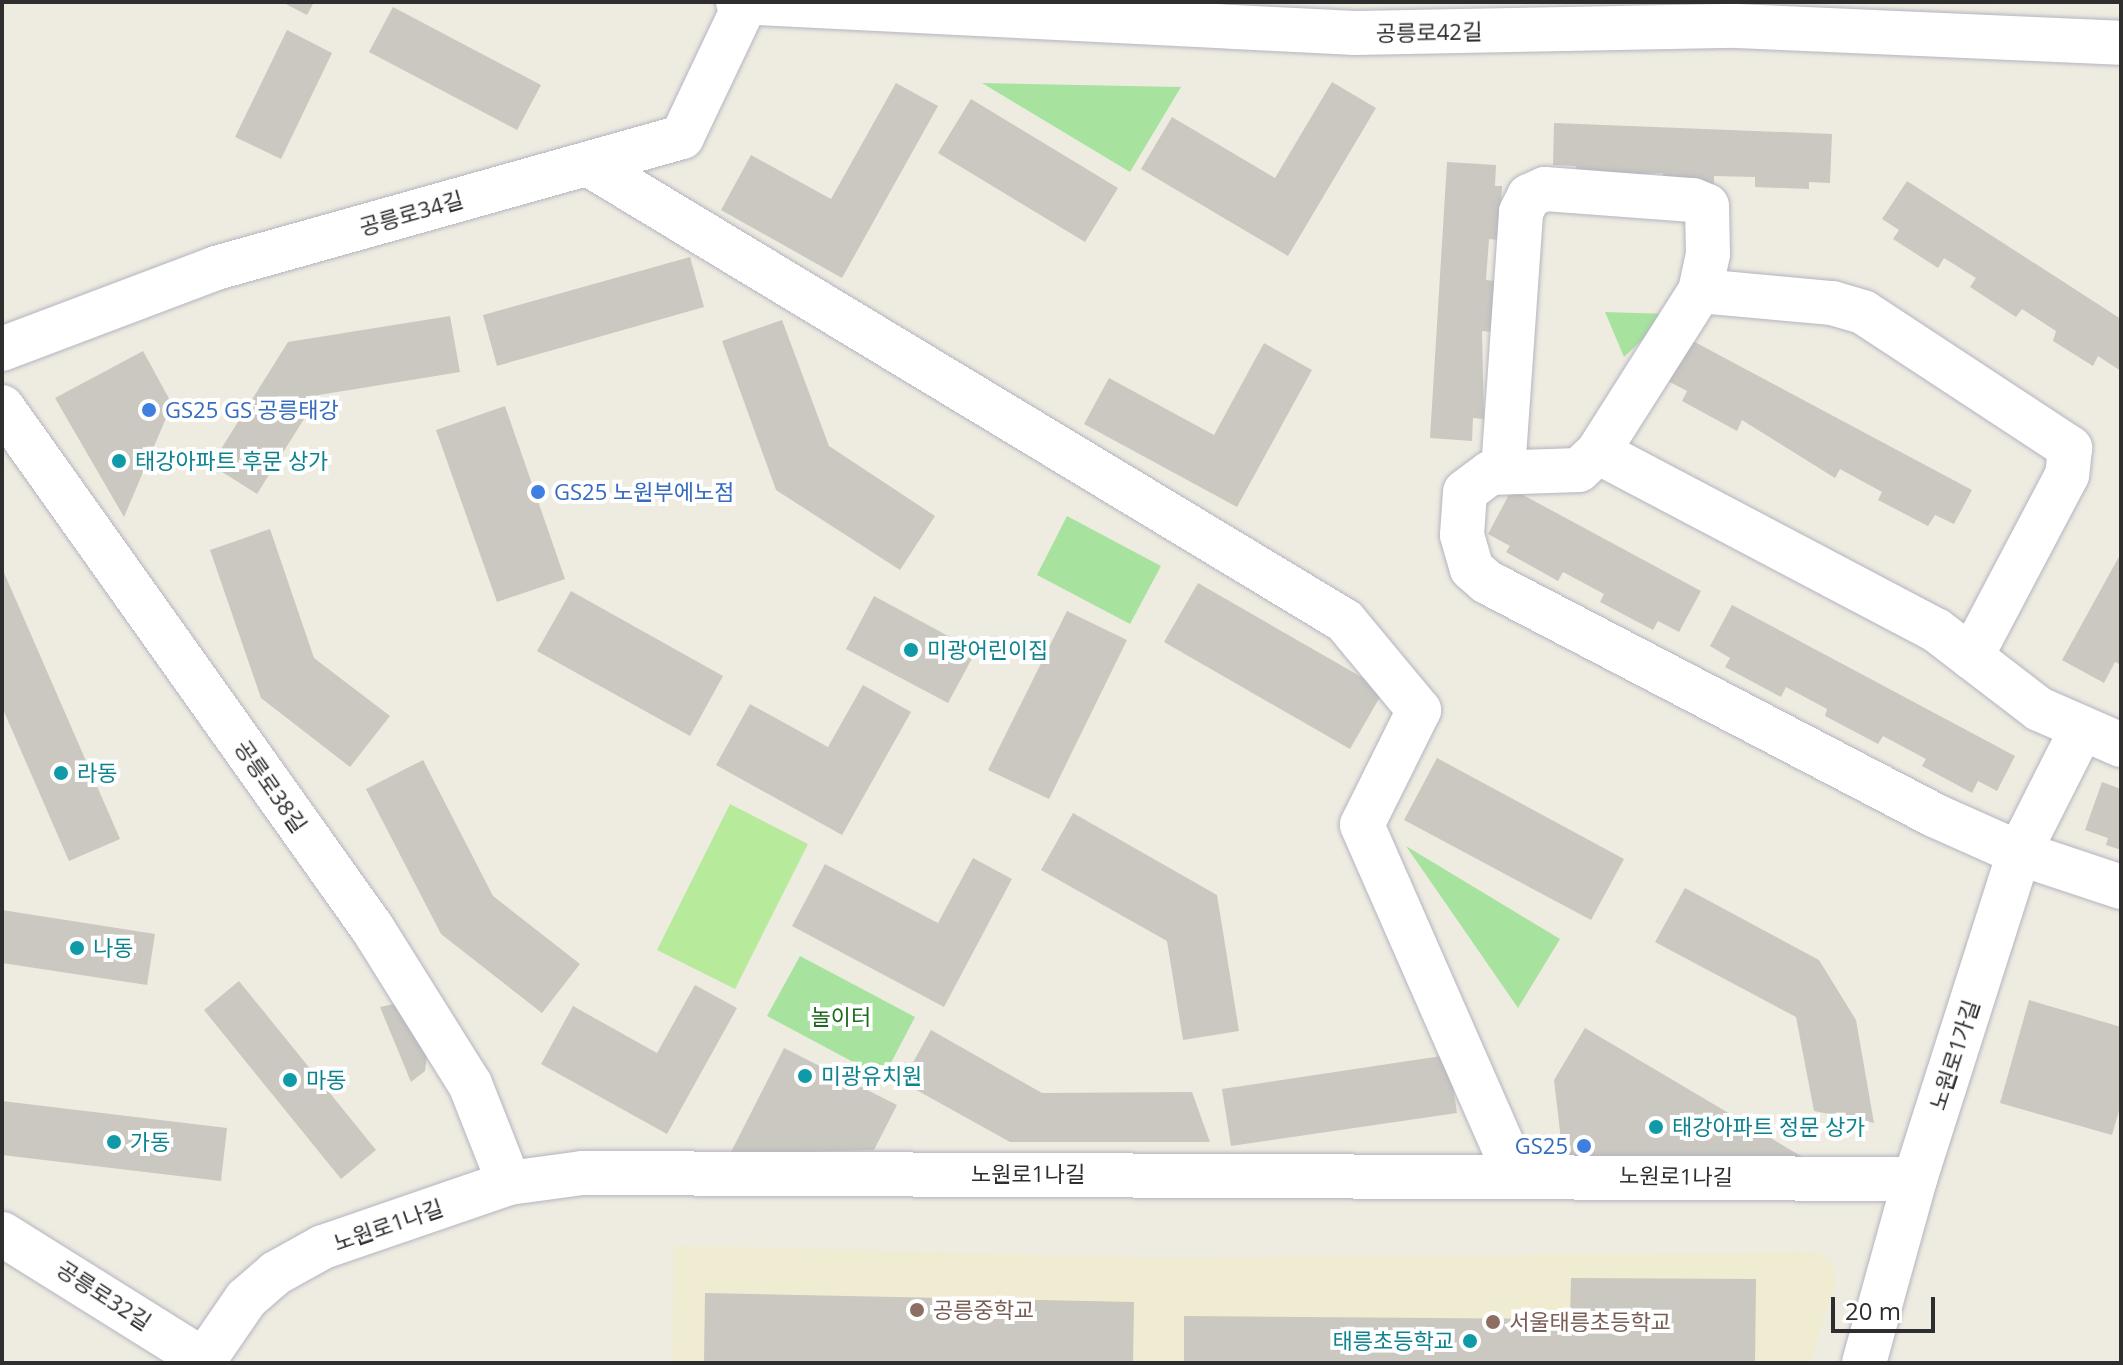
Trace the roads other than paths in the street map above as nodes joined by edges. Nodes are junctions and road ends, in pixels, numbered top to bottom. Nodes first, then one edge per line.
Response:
1 (743, 3) edge
2 (2121, 43) edge
3 (588, 164) junction
4 (1700, 291) junction
5 (2, 349) edge
6 (2, 407) edge
7 (1598, 452) junction
8 (1503, 471) junction
9 (1971, 657) junction
10 (2101, 738) edge
11 (2019, 853) junction
12 (2121, 887) edge
13 (1515, 1174) junction
14 (1915, 1179) junction
15 (509, 1183) junction
16 (2, 1234) edge
17 (203, 1362) edge
18 (1864, 1363) edge

1 - 2 street, 공릉로42길
1 - 3 street, 공릉로34길
3 - 5 street, 공릉로34길
3 - 13 street
4 - 7 street
4 - 8 street
4 - 9 street
6 - 15 street, 공릉로38길
7 - 8 street
7 - 9 street
8 - 11 street
9 - 10 street
10 - 11 street, 노원로1가길
11 - 12 street
11 - 14 street, 노원로1가길
13 - 14 street, 노원로1나길
13 - 15 street, 노원로1나길
14 - 18 street, 노원로1가길
15 - 17 street, 노원로1나길
16 - 17 street, 공릉로32길

